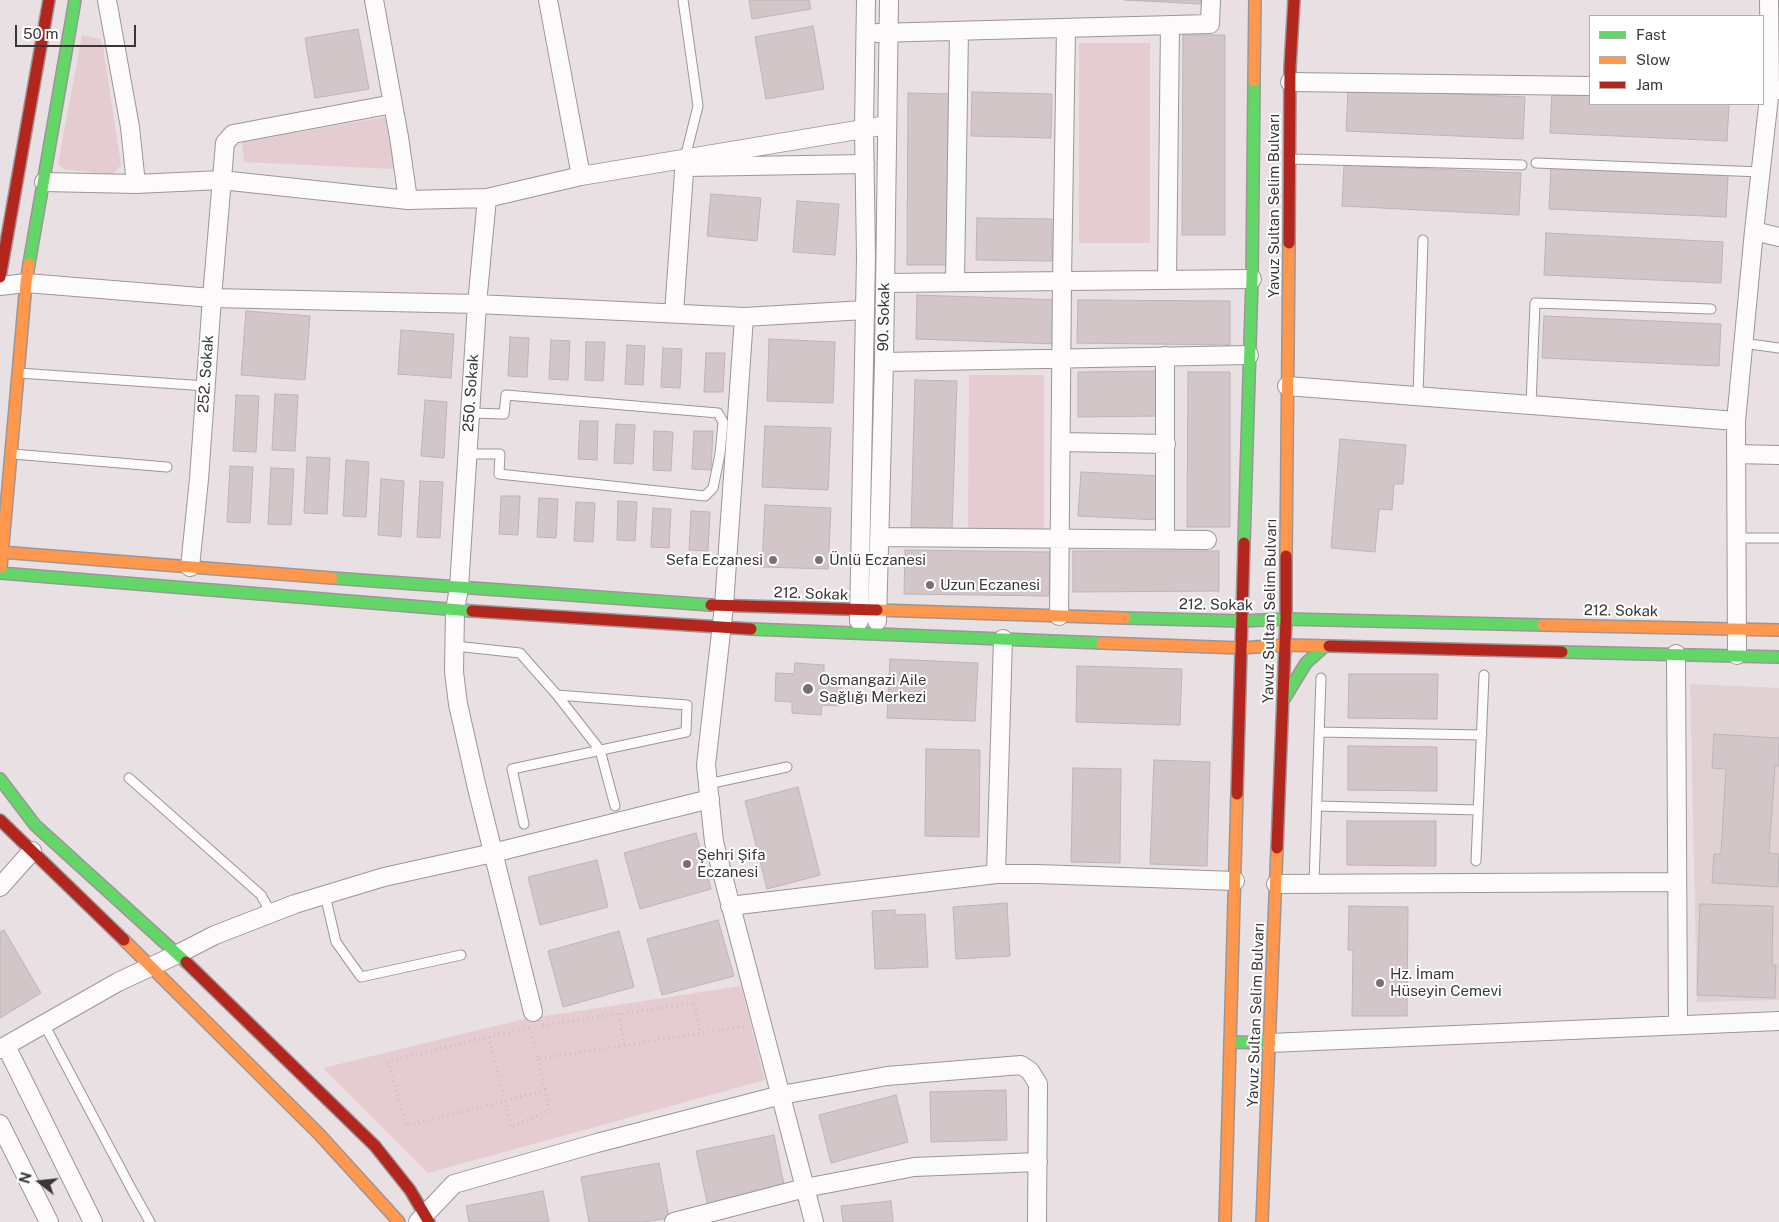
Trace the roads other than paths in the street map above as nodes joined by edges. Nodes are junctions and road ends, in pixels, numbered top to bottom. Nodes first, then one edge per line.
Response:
1 (49, 0) edge
2 (75, 0) edge
3 (108, 0) edge
4 (374, 0) edge
5 (548, 0) edge
6 (683, 0) edge
7 (866, 0) edge
8 (888, 0) edge
9 (1211, 0) edge
10 (1255, 0) edge
11 (1294, 0) edge
12 (1769, 0) edge
13 (1170, 25) junction
14 (1066, 28) junction
15 (960, 31) junction
16 (865, 33) junction
17 (888, 33) junction
18 (1290, 82) junction
19 (1589, 86) edge
20 (1771, 89) edge
21 (393, 104) junction
22 (887, 126) junction
23 (864, 128) junction
24 (1289, 159) junction
25 (685, 162) junction
26 (1536, 163) dead end
27 (865, 164) junction
28 (1522, 165) dead end
29 (1761, 172) junction
30 (581, 176) junction
31 (221, 180) junction
32 (44, 182) junction
33 (136, 184) junction
34 (487, 198) junction
35 (408, 200) junction
36 (1754, 231) junction
37 (1779, 237) edge
38 (1423, 240) dead end
39 (0, 277) edge
40 (1252, 279) junction
41 (1167, 280) junction
42 (1062, 281) junction
43 (955, 282) junction
44 (26, 283) junction
45 (885, 283) junction
46 (0, 286) edge
47 (212, 298) junction
48 (477, 304) junction
49 (1711, 309) dead end
50 (865, 310) junction
51 (674, 313) junction
52 (744, 317) junction
53 (1743, 343) junction
54 (1779, 348) edge
55 (1250, 355) junction
56 (1166, 356) junction
57 (1062, 358) junction
58 (884, 362) junction
59 (17, 372) junction
60 (206, 386) junction
61 (1287, 386) junction
62 (1418, 396) junction
63 (1530, 405) junction
64 (470, 414) junction
65 (1736, 421) junction
66 (1061, 442) junction
67 (1166, 444) junction
68 (11, 453) junction
69 (467, 454) junction
70 (1736, 454) junction
71 (1779, 455) edge
72 (167, 467) dead end
73 (879, 537) junction
74 (1060, 538) junction
75 (1736, 538) junction
76 (1779, 538) edge
77 (1165, 539) junction
78 (1207, 540) dead end
79 (1, 552) edge
80 (190, 567) junction
81 (0, 572) edge
82 (459, 588) junction
83 (724, 606) junction
84 (455, 610) junction
85 (859, 610) junction
86 (878, 611) junction
87 (1060, 616) junction
88 (1286, 619) junction
89 (1242, 621) junction
90 (722, 628) junction
91 (1736, 629) junction
92 (1779, 630) edge
93 (858, 634) junction
94 (877, 634) junction
95 (1003, 639) junction
96 (1285, 645) junction
97 (455, 646) junction
98 (1197, 646) junction
99 (1325, 646) junction
100 (1241, 648) junction
101 (1676, 654) junction
102 (1737, 655) junction
103 (1212, 657) dead end
104 (1779, 657) edge
105 (1230, 675) dead end
106 (1484, 675) dead end
107 (1321, 678) dead end
108 (557, 695) junction
109 (1283, 700) junction
110 (1240, 708) junction
111 (1319, 732) junction
112 (1482, 735) junction
113 (600, 750) junction
114 (786, 767) dead end
115 (129, 778) dead end
116 (0, 779) edge
117 (709, 791) junction
118 (615, 806) dead end
119 (1317, 806) junction
120 (1478, 810) junction
121 (0, 820) edge
122 (524, 824) dead end
123 (46, 834) junction
124 (32, 851) junction
125 (493, 853) junction
126 (1476, 861) dead end
127 (996, 874) junction
128 (1235, 881) junction
129 (1677, 882) junction
130 (1314, 883) junction
131 (1276, 884) junction
132 (0, 887) edge
133 (325, 895) junction
134 (730, 906) junction
135 (270, 913) junction
136 (178, 954) junction
137 (461, 955) dead end
138 (151, 966) junction
139 (531, 1020) road end
140 (1779, 1020) edge
141 (44, 1024) junction
142 (1678, 1025) junction
143 (1230, 1042) junction
144 (1270, 1043) junction
145 (3, 1047) edge
146 (781, 1095) junction
147 (0, 1124) edge
148 (1038, 1162) junction
149 (805, 1188) junction
150 (715, 1217) edge
151 (424, 1219) edge
152 (49, 1222) edge
153 (94, 1222) edge
154 (150, 1222) edge
155 (399, 1222) edge
156 (674, 1222) edge
157 (814, 1222) edge
158 (1037, 1222) edge
159 (1225, 1222) edge
160 (1262, 1222) edge

1 - 39 street
2 - 32 street
3 - 33 street
4 - 21 street
5 - 30 street
6 - 25 lane
7 - 16 street, 90. Sokak
8 - 17 street, 90. Sokak
9 - 13 street
10 - 40 street, Yavuz Sultan Selim Bulvarı
11 - 18 street, Yavuz Sultan Selim Bulvarı
12 - 20 street
13 - 14 street
13 - 41 street
14 - 15 street
14 - 42 street
15 - 17 street
15 - 43 street
16 - 17 street
16 - 23 street, 90. Sokak
17 - 22 street, 90. Sokak
18 - 19 street
18 - 24 street, Yavuz Sultan Selim Bulvarı
20 - 29 street
21 - 31 street, 252. Sokak
21 - 35 street
22 - 23 street
22 - 45 street, 90. Sokak
23 - 25 street
23 - 27 street, 90. Sokak
24 - 28 lane
24 - 61 street, Yavuz Sultan Selim Bulvarı
25 - 27 street
25 - 30 street
25 - 51 street
26 - 29 lane
27 - 50 street, 90. Sokak
29 - 36 street
30 - 34 street
31 - 33 street
31 - 35 street
31 - 47 street, 252. Sokak
32 - 33 street
32 - 44 street
34 - 35 street
34 - 48 street, 250. Sokak
36 - 37 street
36 - 53 street
38 - 62 lane
40 - 41 street
40 - 55 street, Yavuz Sultan Selim Bulvarı
41 - 42 street
42 - 43 street
42 - 57 street
43 - 45 street
44 - 46 street
44 - 47 street
44 - 59 street
45 - 58 street, 90. Sokak
47 - 48 street
47 - 60 street, 252. Sokak
48 - 51 street
48 - 64 street, 250. Sokak
49 - 63 lane
50 - 52 street
50 - 85 street, 90. Sokak
51 - 52 street
52 - 83 street
53 - 54 lane
53 - 65 street
55 - 56 street
55 - 89 street, Yavuz Sultan Selim Bulvarı
56 - 57 street
56 - 67 street
57 - 58 street
57 - 66 street
58 - 73 street, 90. Sokak
59 - 60 lane
59 - 68 street
60 - 80 street, 252. Sokak
61 - 62 street
61 - 88 street, Yavuz Sultan Selim Bulvarı
62 - 63 street
63 - 65 street
64 - 69 street, 250. Sokak
64 - 69 lane
65 - 70 street
66 - 67 street
66 - 74 street
67 - 77 street
68 - 72 lane
68 - 79 street
69 - 82 street, 250. Sokak
70 - 71 street
70 - 75 street
73 - 74 street
73 - 86 street, 90. Sokak
74 - 77 street
74 - 87 street
75 - 76 lane
75 - 91 street
77 - 78 street
79 - 80 street, 212. Sokak
79 - 81 street
80 - 82 street, 212. Sokak
81 - 84 street
82 - 83 street, 212. Sokak
82 - 84 street, 250. Sokak
83 - 85 street, 212. Sokak
83 - 90 street
84 - 90 street
84 - 97 street, 250. Sokak
85 - 86 street, 212. Sokak
85 - 93 street, 90. Sokak
86 - 87 street, 212. Sokak
86 - 94 street, 90. Sokak
87 - 89 street, 212. Sokak
88 - 89 street, 212. Sokak
88 - 91 street, 212. Sokak
88 - 96 street, Yavuz Sultan Selim Bulvarı
89 - 100 street, Yavuz Sultan Selim Bulvarı
90 - 93 street
90 - 117 street
91 - 92 street, 212. Sokak
91 - 102 street
93 - 94 street
94 - 95 street
95 - 98 street
95 - 127 street
96 - 99 street
96 - 100 street
96 - 109 street, Yavuz Sultan Selim Bulvarı
97 - 108 lane
97 - 125 street, 250. Sokak
98 - 100 street
98 - 103 street
99 - 101 street
99 - 109 street
100 - 110 street, Yavuz Sultan Selim Bulvarı
101 - 102 street
101 - 129 street
102 - 104 street
105 - 110 street
106 - 112 lane
107 - 111 lane
108 - 113 lane
108 - 113 lane
109 - 131 street, Yavuz Sultan Selim Bulvarı
110 - 128 street, Yavuz Sultan Selim Bulvarı
111 - 112 lane
111 - 119 lane
112 - 120 lane
113 - 118 lane
113 - 122 lane
114 - 117 lane
115 - 135 lane
116 - 123 street
117 - 125 street
117 - 134 street
119 - 120 lane
119 - 130 lane
120 - 126 lane
121 - 124 street
123 - 124 street
123 - 136 street
124 - 132 street
124 - 138 street
125 - 133 street
125 - 139 street, 250. Sokak
127 - 128 street
127 - 134 street
128 - 143 street, Yavuz Sultan Selim Bulvarı
129 - 130 street
129 - 142 street
130 - 131 street
131 - 144 street, Yavuz Sultan Selim Bulvarı
133 - 135 street
133 - 137 lane
134 - 146 street
135 - 136 street
136 - 138 street
136 - 151 street
138 - 141 street
138 - 155 street
140 - 142 street
141 - 145 street
141 - 154 lane
142 - 144 street
143 - 144 street
143 - 159 street, Yavuz Sultan Selim Bulvarı
144 - 160 street, Yavuz Sultan Selim Bulvarı
145 - 153 street
146 - 148 street
146 - 149 street
146 - 151 street
147 - 152 street
148 - 149 street
148 - 158 street
149 - 150 street
149 - 157 street
150 - 156 street

